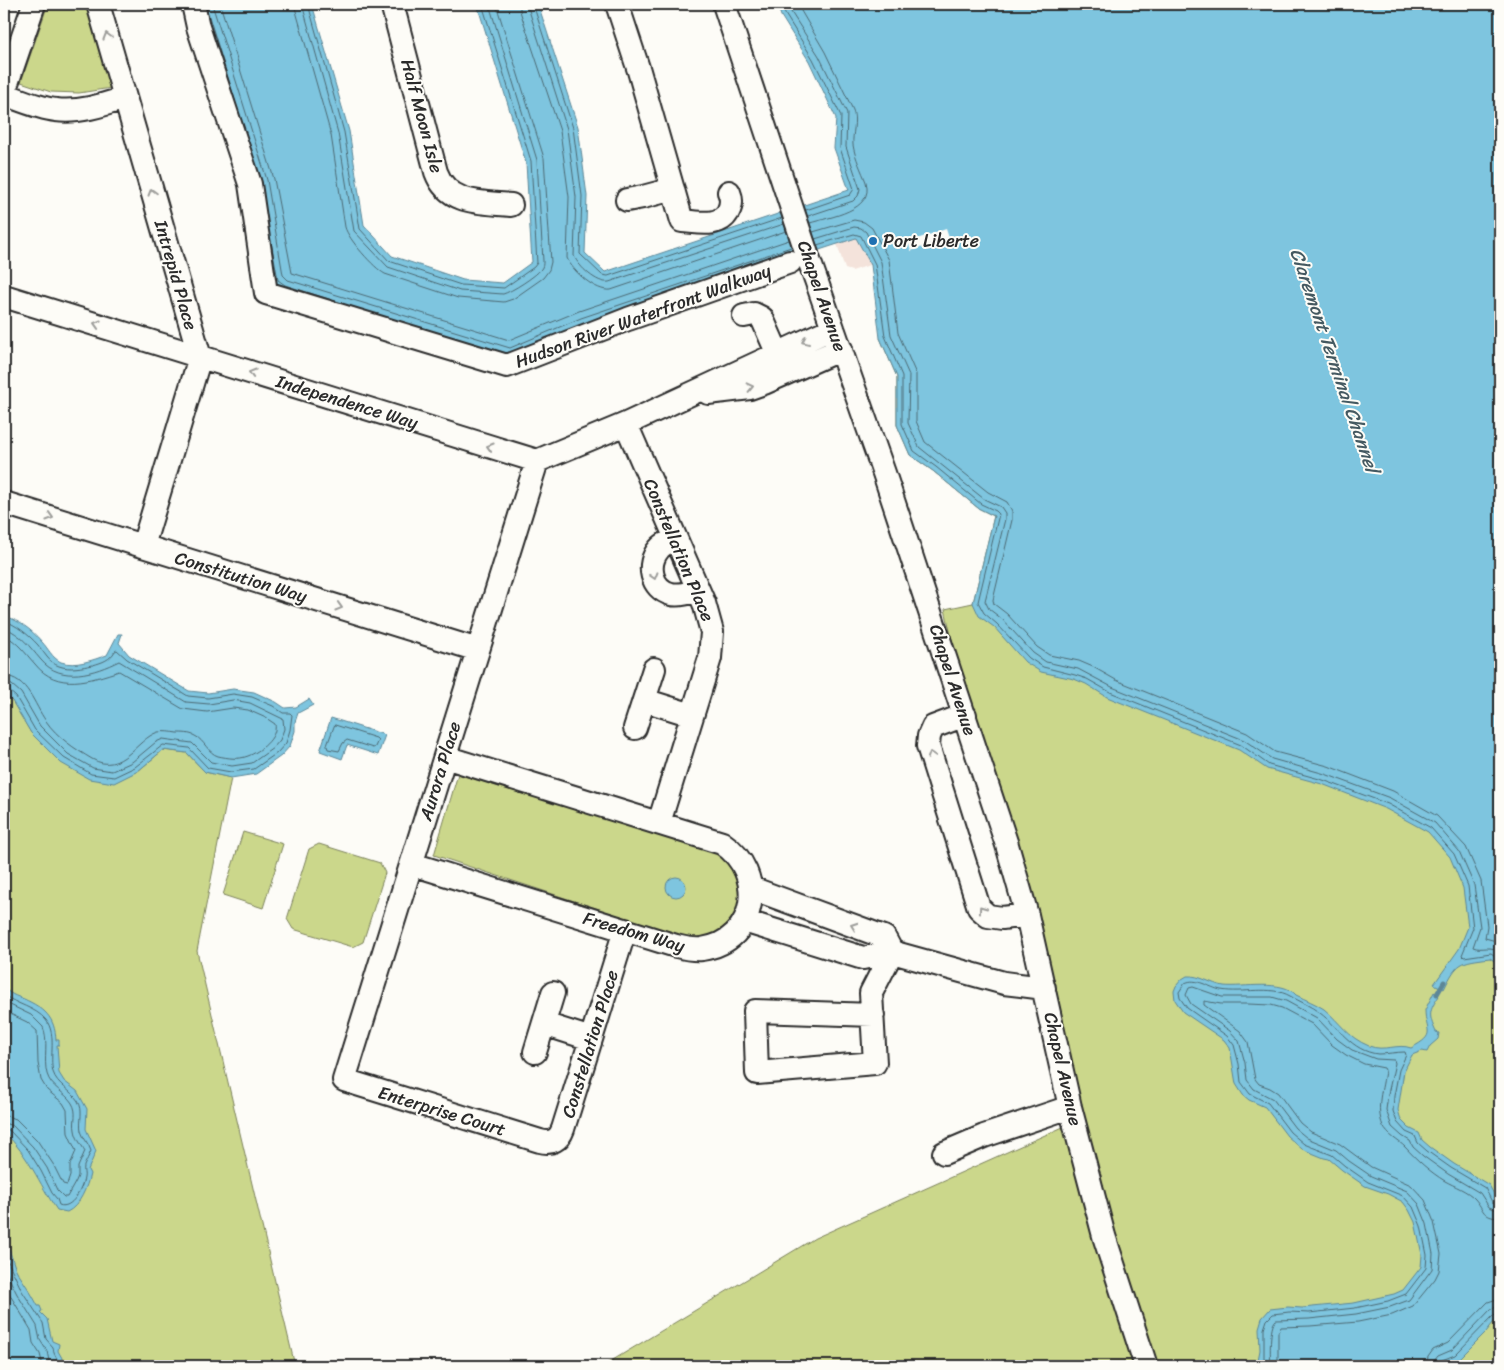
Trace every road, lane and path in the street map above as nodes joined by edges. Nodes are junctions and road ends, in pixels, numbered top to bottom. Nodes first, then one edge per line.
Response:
1 (34, 4) edge
2 (98, 4) edge
3 (193, 4) edge
4 (392, 4) edge
5 (617, 4) edge
6 (724, 4) edge
7 (4, 93) edge
8 (125, 98) junction
9 (673, 188) junction
10 (729, 192) dead end
11 (627, 200) dead end
12 (511, 205) dead end
13 (799, 259) junction
14 (4, 296) edge
15 (744, 316) dead end
16 (833, 328) junction
17 (840, 349) junction
18 (200, 357) junction
19 (782, 363) junction
20 (626, 424) junction
21 (537, 461) junction
22 (4, 503) edge
23 (675, 538) junction
24 (143, 546) junction
25 (697, 590) junction
26 (478, 650) junction
27 (654, 669) dead end
28 (644, 700) junction
29 (965, 715) junction
30 (692, 716) junction
31 (635, 728) dead end
32 (445, 757) junction
33 (659, 823) junction
34 (412, 864) junction
35 (751, 888) junction
36 (804, 907) junction
37 (1027, 915) junction
38 (744, 921) junction
39 (625, 930) junction
40 (795, 937) junction
41 (892, 952) junction
42 (1044, 988) junction
43 (553, 993) dead end
44 (872, 1015) junction
45 (544, 1024) junction
46 (591, 1039) junction
47 (535, 1052) dead end
48 (344, 1080) joint
49 (1070, 1106) junction
50 (540, 1141) joint
51 (944, 1153) dead end
52 (1146, 1366) edge

1 - 7 street
8 -> 2 street, Intrepid Place
3 - 13 street, Hudson River Waterfront Walkway
4 - 12 street, Half Moon Isle
5 - 9 street
6 - 13 street, Chapel Avenue
7 - 8 street
18 -> 8 street, Intrepid Place
9 - 10 street
9 - 11 street
13 - 16 street, Chapel Avenue
18 -> 14 street, Independence Way
15 - 19 street
16 - 17 street, Chapel Avenue
16 -> 19 street
17 - 19 street
17 - 29 street, Chapel Avenue
21 -> 18 street, Independence Way
18 - 24 street
19 - 20 street
20 - 21 street
20 - 23 street, Constellation Place
21 - 26 street, Aurora Place
22 -> 24 street, Constitution Way
23 - 25 street, Constellation Place
23 -> 25 street
24 -> 26 street, Constitution Way
25 - 30 street, Constellation Place
26 - 32 street, Aurora Place
27 - 28 street
28 - 30 street
28 - 31 street
29 - 37 street, Chapel Avenue
37 -> 29 street
30 - 33 street, Constellation Place
32 - 33 street, Freedom Way
32 - 34 street, Aurora Place
33 - 35 street, Freedom Way
34 - 39 street, Freedom Way
34 - 48 street, Aurora Place
35 - 36 street
35 - 38 street, Freedom Way
36 - 40 street
41 -> 36 street
37 - 42 street, Chapel Avenue
38 - 39 street, Freedom Way
38 - 40 street
39 - 46 street, Constellation Place
40 - 41 street
41 - 42 street
41 - 44 street
42 - 49 street, Chapel Avenue
43 - 45 street
44 - 44 street
45 - 46 street
45 - 47 street
46 - 50 street, Constellation Place
48 - 50 street, Enterprise Court
49 - 51 street
49 - 52 street, Chapel Avenue

